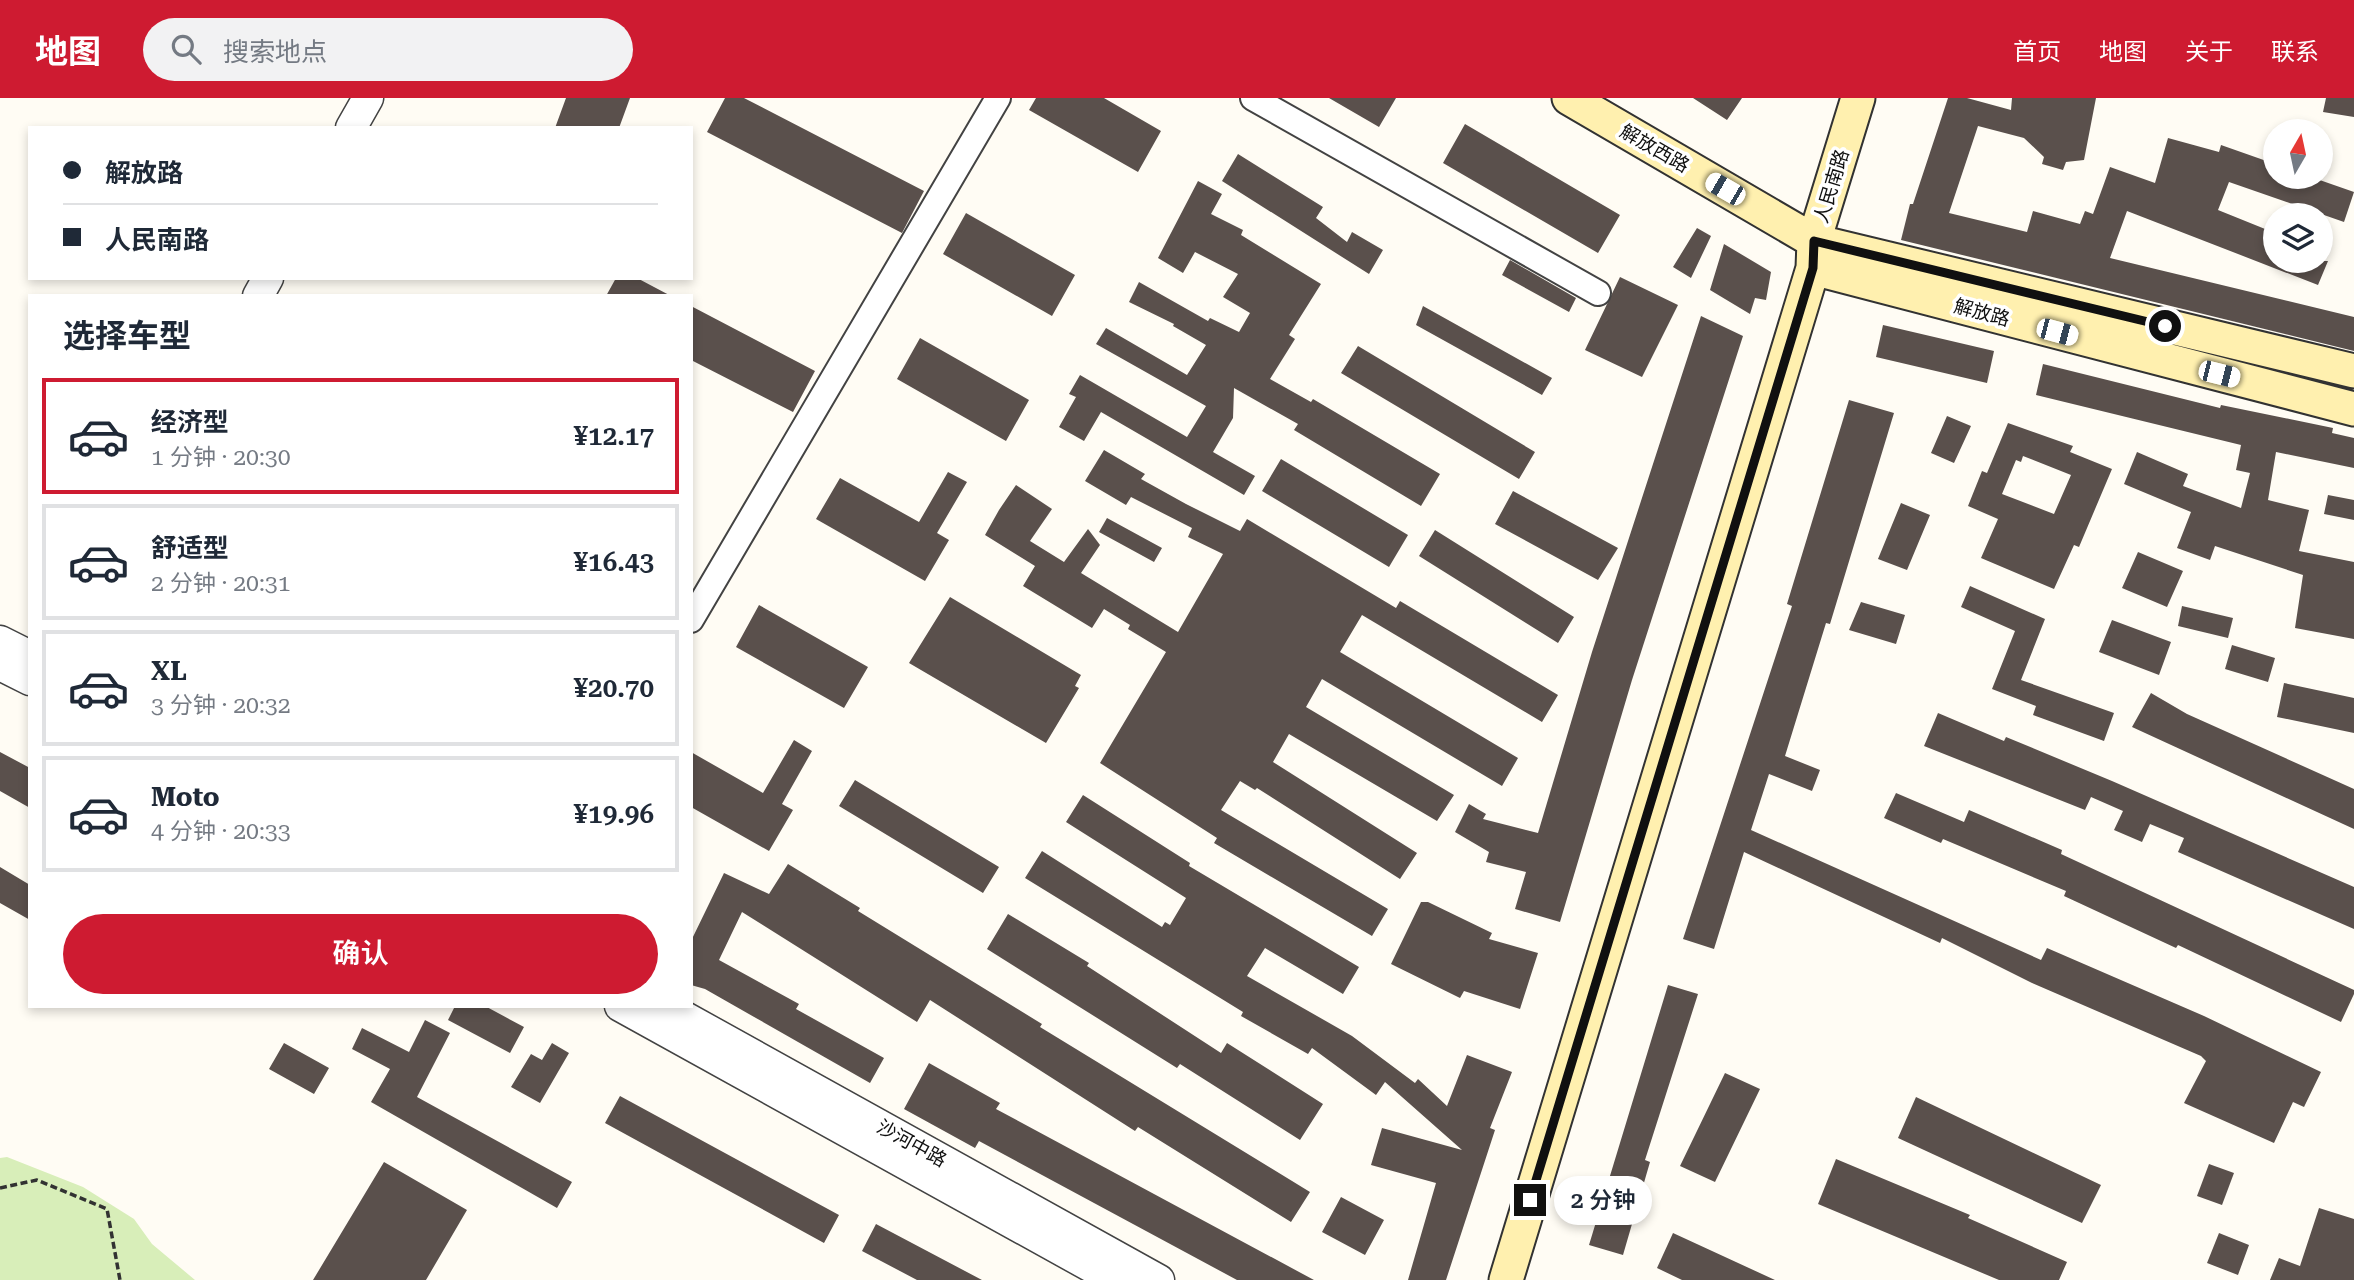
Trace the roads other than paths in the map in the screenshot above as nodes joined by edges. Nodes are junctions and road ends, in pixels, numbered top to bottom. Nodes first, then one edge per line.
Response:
1 (368, 98) edge
2 (998, 98) edge
3 (1254, 98) edge
4 (1569, 98) edge
5 (1858, 98) edge
6 (352, 126) edge
7 (1814, 254) junction
8 (1598, 293) dead end
9 (2354, 371) edge
10 (2354, 410) edge
11 (693, 617) edge
12 (0, 641) edge
13 (28, 655) edge
14 (0, 665) edge
15 (28, 679) edge
16 (625, 1008) edge
17 (669, 1008) edge
18 (1115, 1280) edge
19 (1159, 1280) edge
20 (1506, 1280) edge

1 - 6 street
2 - 11 street
3 - 8 street
4 - 7 main road, 解放西路
5 - 7 main road, 人民南路
7 - 9 main road, 解放路
7 - 10 main road, 解放路
7 - 20 main road, 人民南路
12 - 13 street
14 - 15 street
16 - 18 street, 沙河中路
17 - 19 street, 沙河中路

